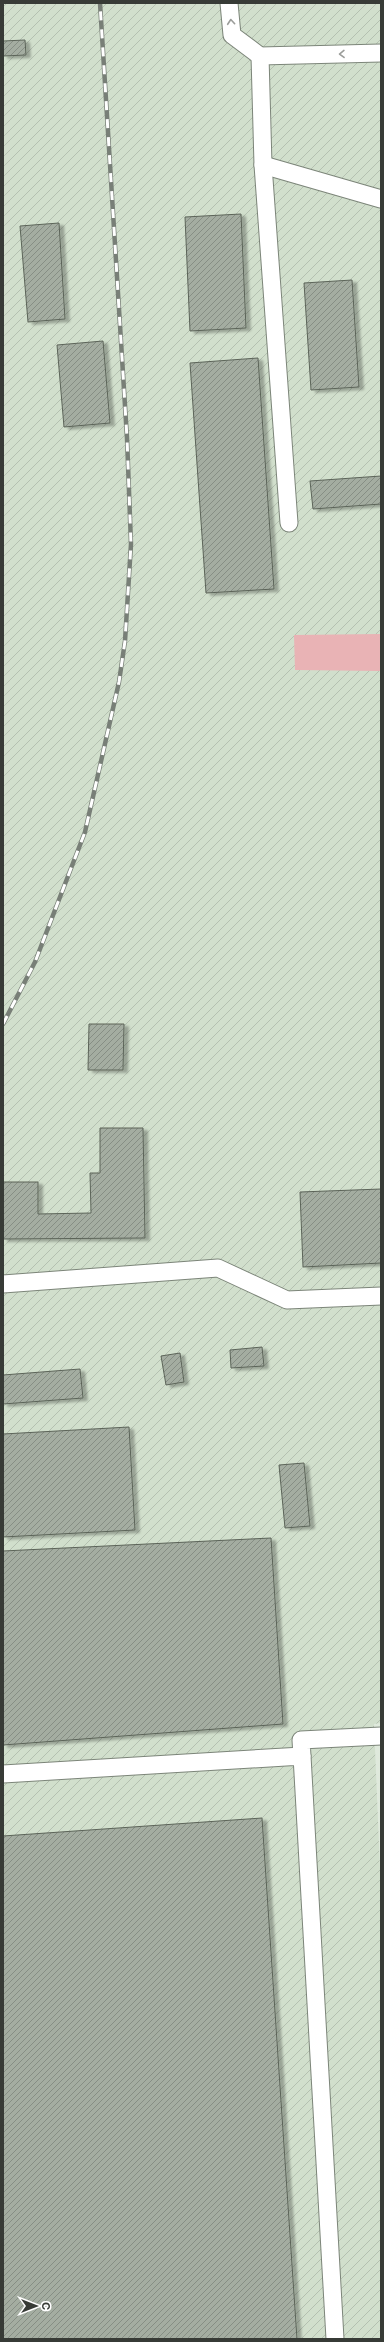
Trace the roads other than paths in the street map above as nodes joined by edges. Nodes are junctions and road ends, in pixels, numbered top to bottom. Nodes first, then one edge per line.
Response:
1 (229, 3) edge
2 (381, 53) edge
3 (260, 56) junction
4 (263, 165) junction
5 (381, 199) edge
6 (289, 523) dead end
7 (3, 1284) edge
8 (381, 1296) edge
9 (381, 1736) edge
10 (302, 1756) junction
11 (3, 1774) edge
12 (335, 2339) edge

3 -> 1 lane
2 -> 3 lane
3 - 4 lane
4 - 5 lane
4 - 6 lane
7 - 8 lane
9 - 10 lane
10 - 11 lane
10 - 12 lane

